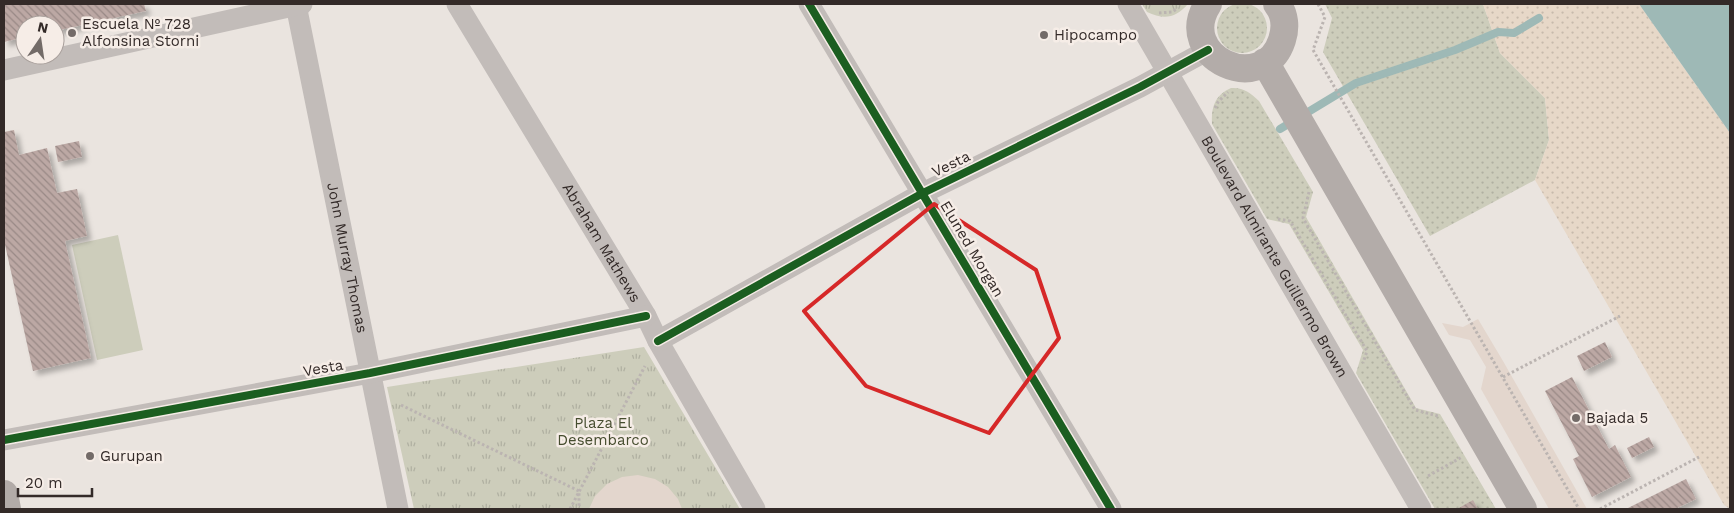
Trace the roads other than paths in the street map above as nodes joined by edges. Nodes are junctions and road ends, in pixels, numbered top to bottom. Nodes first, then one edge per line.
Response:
1 (299, 4) edge
2 (457, 4) edge
3 (809, 4) edge
4 (1128, 4) edge
5 (1208, 4) edge
6 (1277, 4) edge
7 (1208, 50) junction
8 (1265, 62) junction
9 (4, 70) edge
10 (1169, 72) junction
11 (923, 193) junction
12 (646, 316) junction
13 (658, 341) junction
14 (372, 383) junction
15 (4, 440) edge
16 (4, 494) edge
17 (7, 509) edge
18 (398, 509) edge
19 (755, 509) edge
20 (1111, 509) edge
21 (1421, 509) edge
22 (1523, 509) edge

1 - 9 street
1 - 14 street, John Murray Thomas
2 - 12 street, Abraham Mathews
3 - 11 street, Eluned Morgan
4 - 10 street, Boulevard Almirante Guillermo Brown
5 - 7 main road
6 - 8 main road
7 - 8 main road
7 - 10 street, Vesta
8 - 22 main road
10 - 11 street, Vesta
10 - 21 street, Boulevard Almirante Guillermo Brown
11 - 13 street, Vesta
11 - 20 street, Eluned Morgan
12 - 13 street, Abraham Mathews
12 - 14 street, Vesta
13 - 19 street, Abraham Mathews
14 - 15 street, Vesta
14 - 18 street, John Murray Thomas
16 - 17 main road

